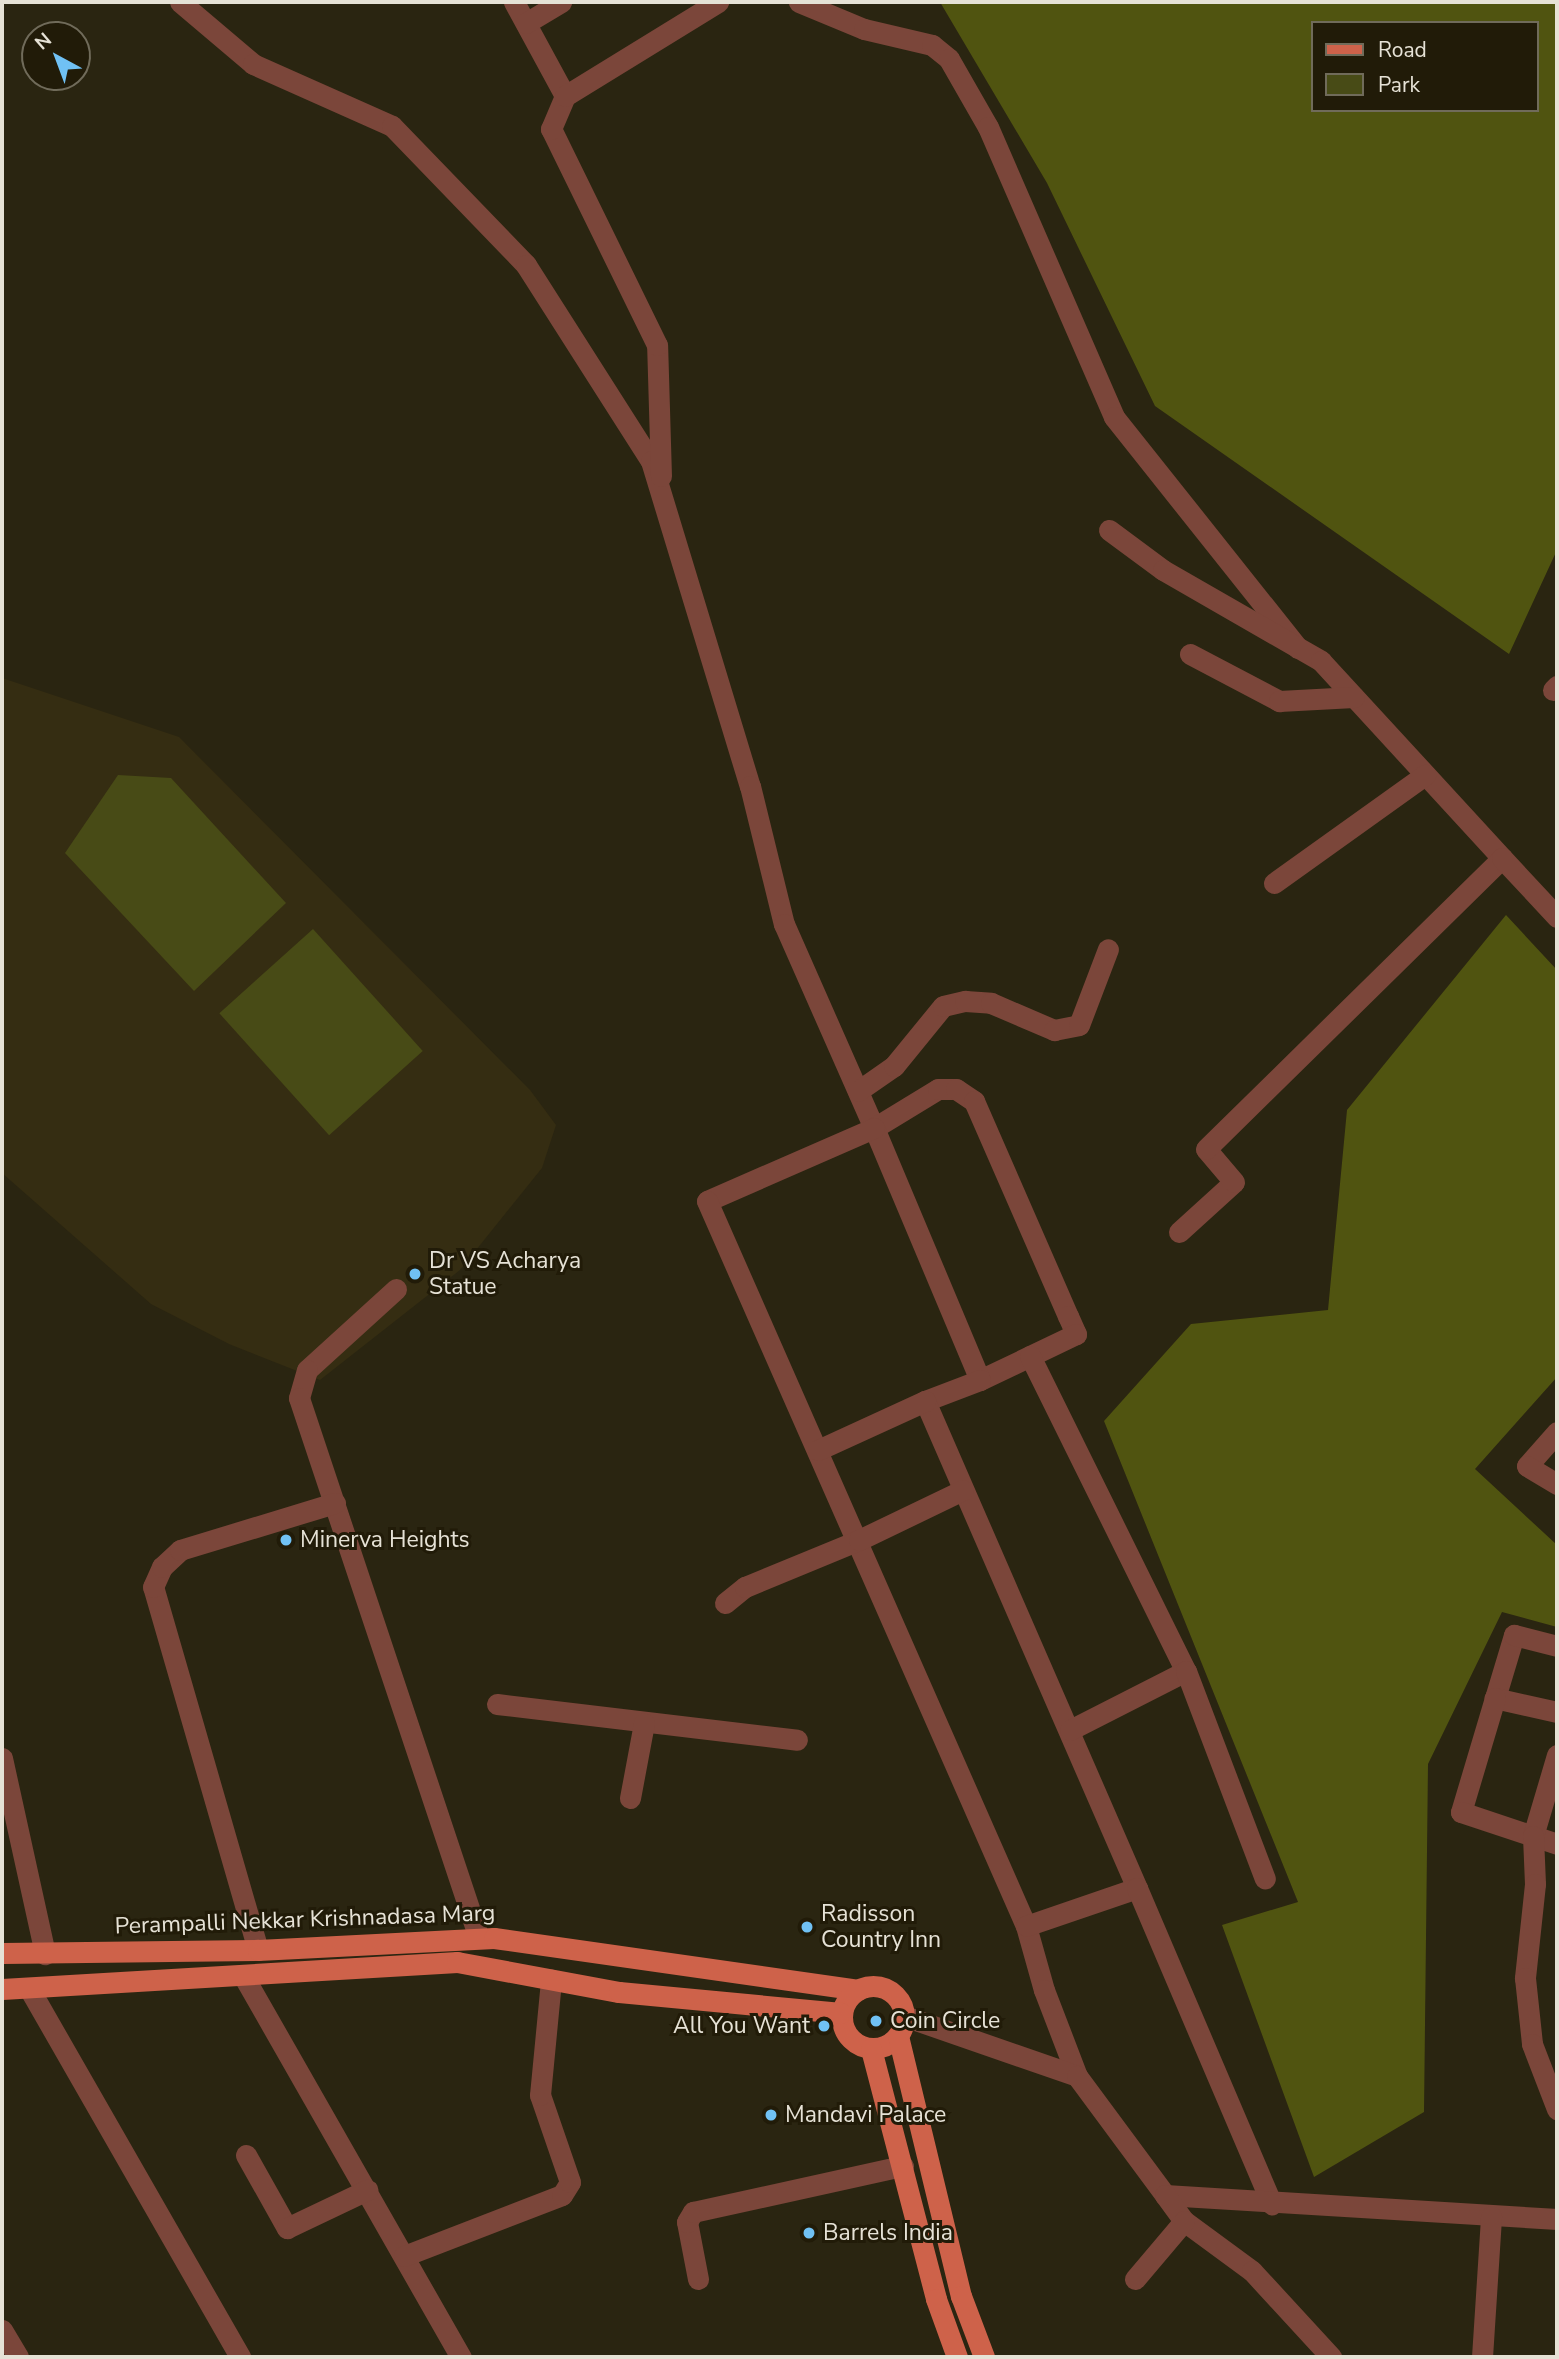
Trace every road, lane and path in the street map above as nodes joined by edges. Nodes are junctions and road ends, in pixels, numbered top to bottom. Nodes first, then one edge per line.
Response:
1 (180, 2) edge
2 (514, 2) edge
3 (561, 2) edge
4 (718, 2) edge
5 (799, 2) edge
6 (526, 23) junction
7 (565, 96) junction
8 (661, 495) junction
9 (1110, 530) dead end
10 (1298, 648) junction
11 (1190, 654) dead end
12 (1354, 697) junction
13 (1425, 775) junction
14 (1502, 858) junction
15 (1274, 883) dead end
16 (1557, 917) edge
17 (1108, 949) dead end
18 (858, 1091) junction
19 (874, 1128) junction
20 (1179, 1232) dead end
21 (396, 1289) dead end
22 (1030, 1356) junction
23 (981, 1380) junction
24 (925, 1401) junction
25 (1557, 1432) edge
26 (818, 1450) junction
27 (1557, 1484) edge
28 (963, 1490) junction
29 (335, 1503) junction
30 (859, 1541) junction
31 (725, 1603) dead end
32 (1557, 1646) edge
33 (1186, 1671) junction
34 (1495, 1698) junction
35 (497, 1704) dead end
36 (1557, 1712) edge
37 (644, 1723) junction
38 (1070, 1730) junction
39 (797, 1740) dead end
40 (1557, 1755) edge
41 (2, 1758) edge
42 (630, 1798) dead end
43 (1533, 1836) junction
44 (1557, 1844) edge
45 (1265, 1878) dead end
46 (1137, 1888) junction
47 (1026, 1926) junction
48 (479, 1938) junction
49 (258, 1950) junction
50 (2, 1953) edge
51 (46, 1954) junction
52 (244, 1977) junction
53 (551, 1980) junction
54 (2, 1989) edge
55 (30, 1990) junction
56 (858, 1990) junction
57 (841, 2013) junction
58 (901, 2026) junction
59 (976, 2041) dead end
60 (871, 2049) junction
61 (1077, 2076) junction
62 (1557, 2109) edge
63 (246, 2155) dead end
64 (903, 2166) junction
65 (367, 2190) junction
66 (1165, 2195) junction
67 (1272, 2204) junction
68 (1491, 2216) junction
69 (1557, 2219) edge
70 (1184, 2221) junction
71 (404, 2256) junction
72 (698, 2278) dead end
73 (1135, 2279) dead end
74 (2, 2330) edge
75 (18, 2357) edge
76 (240, 2357) edge
77 (461, 2357) edge
78 (957, 2357) edge
79 (984, 2357) edge
80 (1331, 2357) edge
81 (1482, 2357) edge

1 - 8 street
2 - 6 street
3 - 6 street
4 - 7 street
5 - 10 street
6 - 7 street
7 - 8 street
8 - 18 street
9 - 10 street
10 - 12 street
11 - 12 street
12 - 13 street
13 - 14 street
13 - 15 street
14 - 16 street
14 - 20 street
17 - 18 street
18 - 19 street
19 - 22 street
19 - 23 street
19 - 26 street
21 - 29 street
22 - 23 street
22 - 33 street
23 - 24 street
24 - 26 street
24 - 28 street
25 - 27 street
26 - 30 street
28 - 30 street
28 - 38 street
29 - 48 street
29 - 49 street
30 - 31 street
30 - 47 street
32 - 34 street
33 - 38 street
33 - 45 street
34 - 36 street
34 - 43 street
35 - 37 street
37 - 39 street
37 - 42 street
38 - 46 street
40 - 43 street
41 - 51 street
43 - 44 street
43 - 62 street
46 - 47 street
46 - 67 street
47 - 61 street
48 - 49 main road, Perampalli Nekkar Krishnadasa Marg
48 - 56 main road, Perampalli Nekkar Krishnadasa Marg
49 - 51 main road, Perampalli Nekkar Krishnadasa Marg
50 - 51 main road, Perampalli Nekkar Krishnadasa Marg
52 - 53 main road, Perampalli Nekkar Krishnadasa Marg
52 - 55 main road, Perampalli Nekkar Krishnadasa Marg
52 - 65 street
53 - 57 main road, Perampalli Nekkar Krishnadasa Marg
53 - 71 street
54 - 55 main road, Perampalli Nekkar Krishnadasa Marg
55 - 76 street
56 - 57 main road
56 - 58 main road
57 - 60 main road
58 - 59 street
58 - 60 main road
58 - 61 street
58 - 79 main road
60 - 64 main road
61 - 66 street
63 - 65 street
64 - 72 street
64 - 78 main road
65 - 71 street
66 - 67 street
66 - 70 street
67 - 68 street
68 - 69 street
68 - 81 street
70 - 73 street
70 - 80 street
71 - 77 street
74 - 75 street

